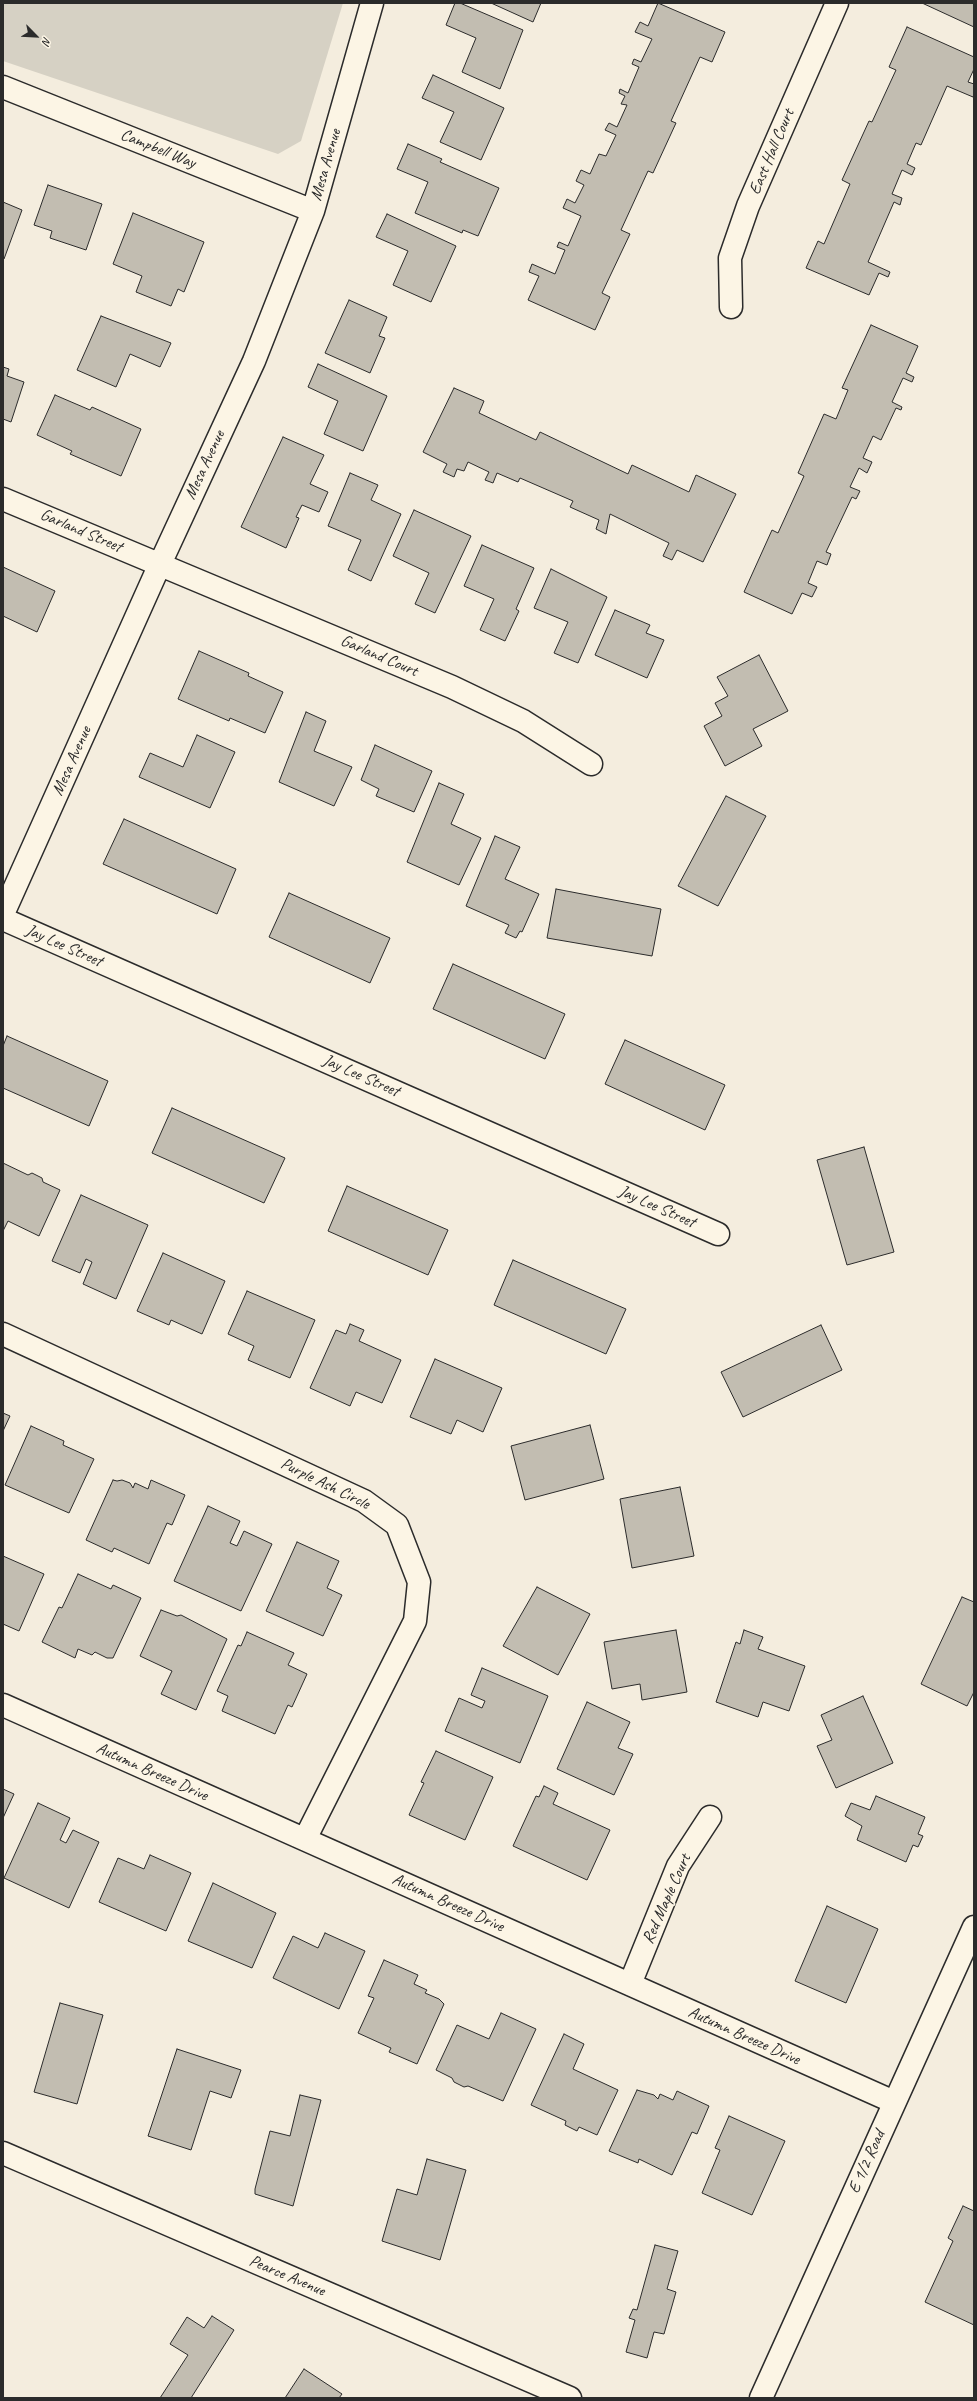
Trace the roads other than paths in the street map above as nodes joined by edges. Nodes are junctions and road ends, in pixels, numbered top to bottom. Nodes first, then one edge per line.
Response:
1 (372, 3) edge
2 (837, 3) edge
3 (3, 87) edge
4 (313, 211) junction
5 (731, 307) dead end
6 (3, 499) edge
7 (160, 564) junction
8 (591, 764) dead end
9 (3, 914) edge
10 (3, 919) edge
11 (718, 1234) dead end
12 (3, 1334) edge
13 (3, 1706) edge
14 (710, 1816) dead end
15 (305, 1839) junction
16 (974, 1926) edge
17 (630, 1984) junction
18 (894, 2102) junction
19 (3, 2153) edge
20 (570, 2398) edge
21 (761, 2398) edge

1 - 4 street, Mesa Avenue
2 - 5 street, East Hall Court
3 - 4 street, Campbell Way
4 - 7 street, Mesa Avenue
6 - 7 street, Garland Street
7 - 8 street, Garland Court
7 - 9 street, Mesa Avenue
10 - 11 street, Jay Lee Street
12 - 15 street, Purple Ash Circle
13 - 15 street, Autumn Breeze Drive
14 - 17 street, Red Maple Court
15 - 17 street, Autumn Breeze Drive
16 - 18 street, E 1/2 Road
17 - 18 street, Autumn Breeze Drive
18 - 21 street, E 1/2 Road
19 - 20 street, Pearce Avenue

